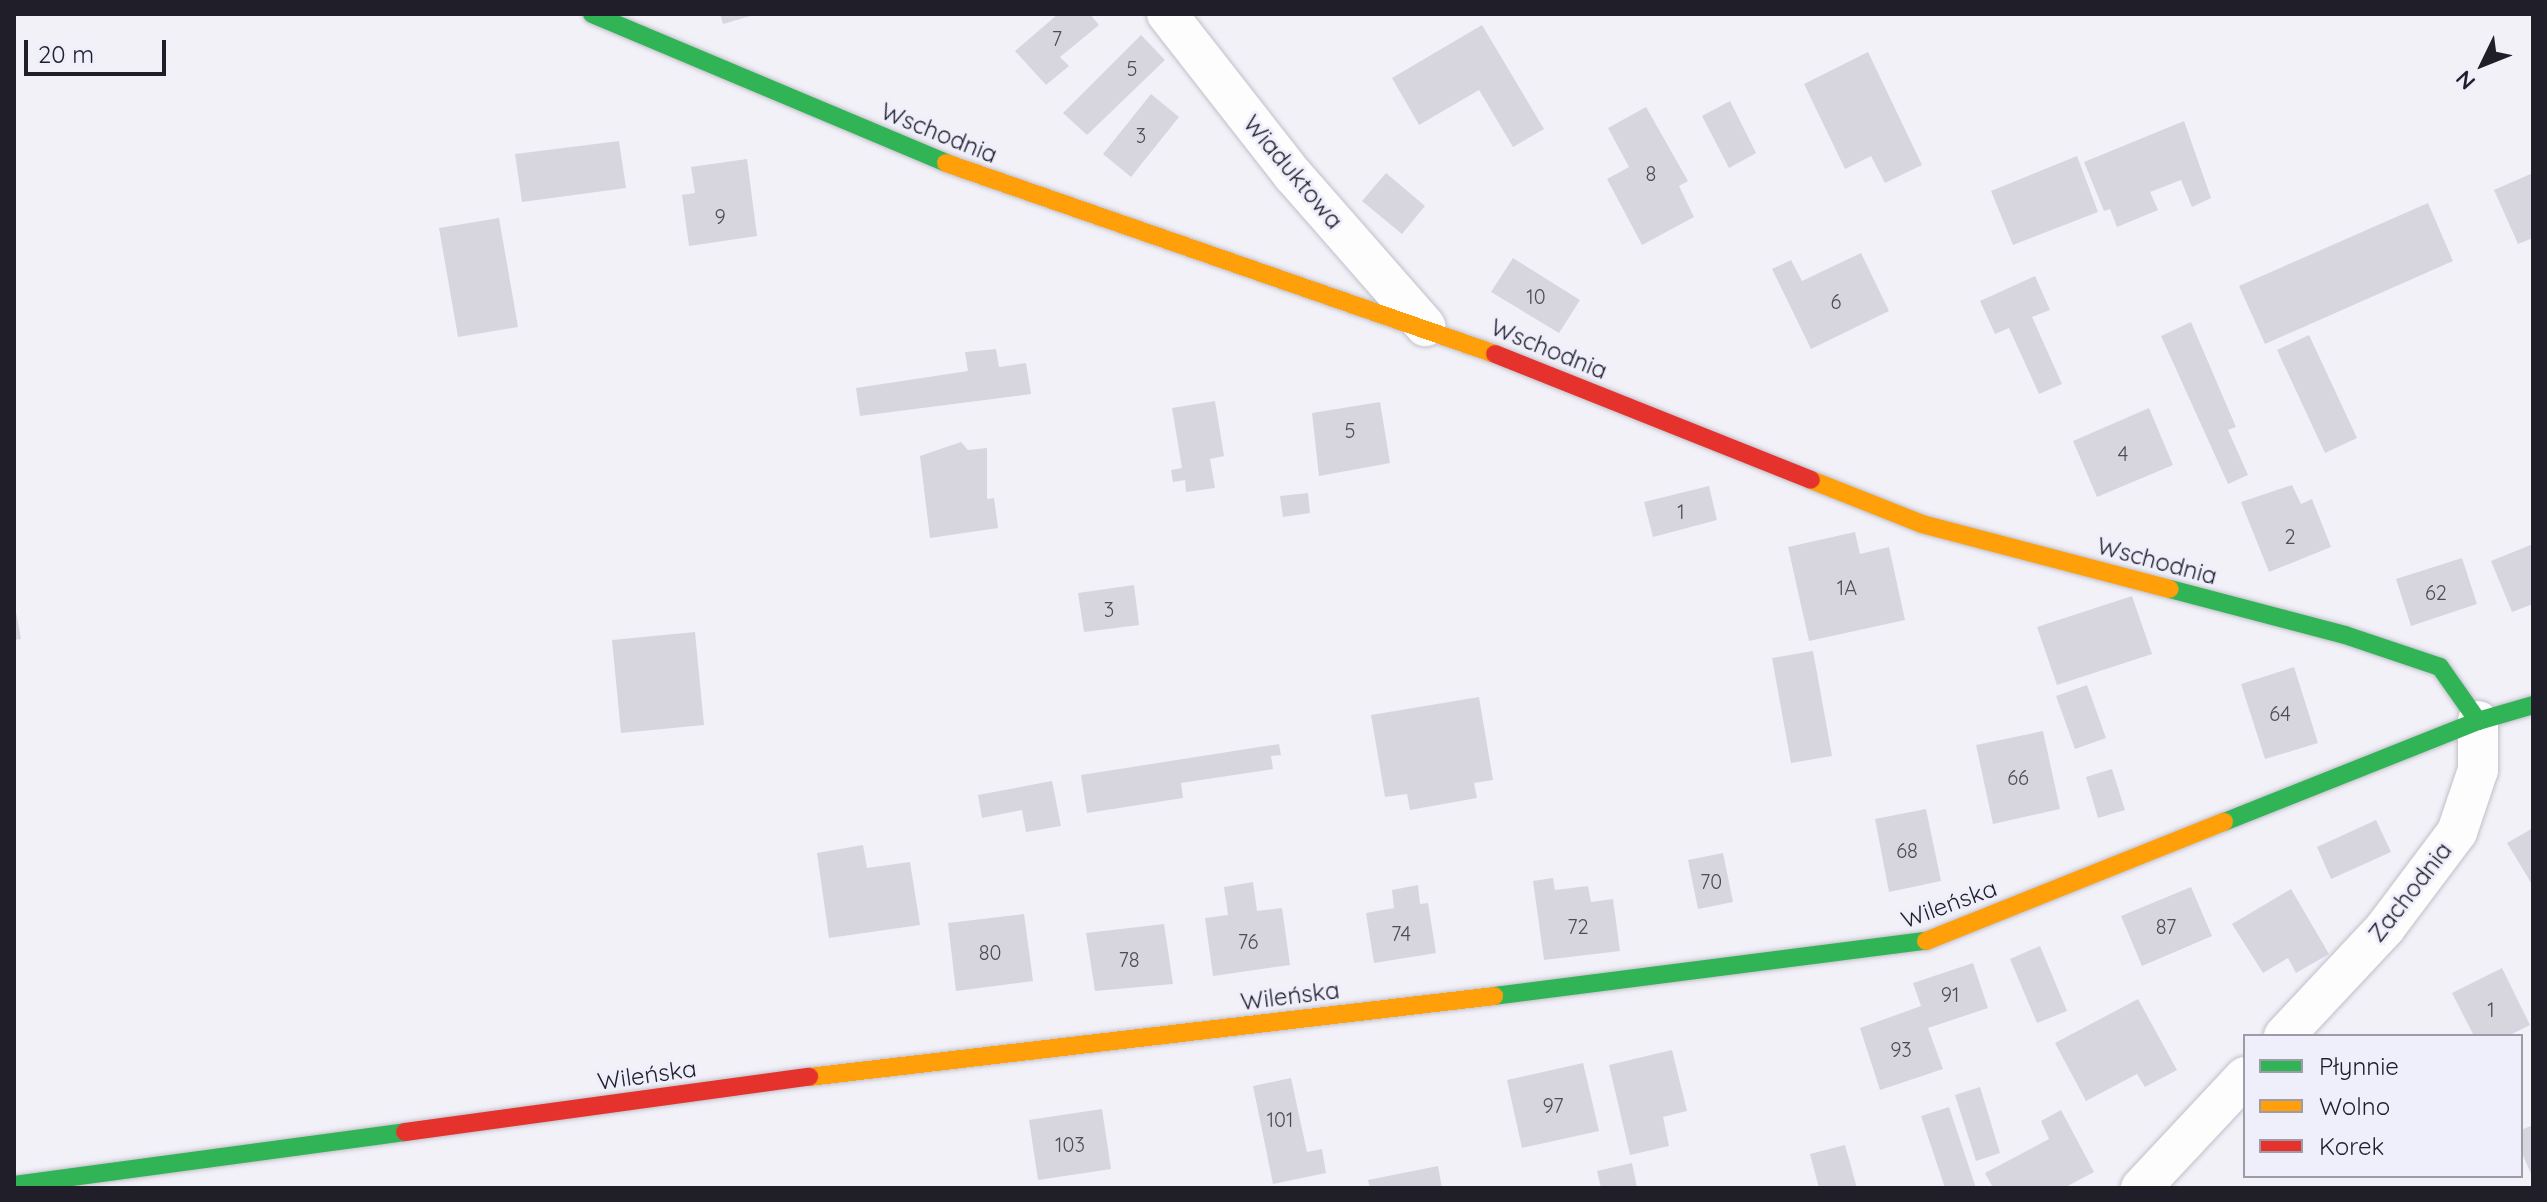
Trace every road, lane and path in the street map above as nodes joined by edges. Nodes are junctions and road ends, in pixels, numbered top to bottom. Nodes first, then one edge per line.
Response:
1 (592, 14) edge
2 (1167, 14) edge
3 (1425, 326) junction
4 (2533, 705) edge
5 (2478, 721) junction
6 (2286, 1034) edge
7 (2243, 1079) edge
8 (14, 1185) edge
9 (2141, 1188) edge

1 - 3 street, Wschodnia
2 - 3 street, Wiaduktowa
3 - 5 street, Wschodnia
4 - 5 street, Wileńska
5 - 6 street, Zachodnia
5 - 8 street, Wileńska
7 - 9 street

